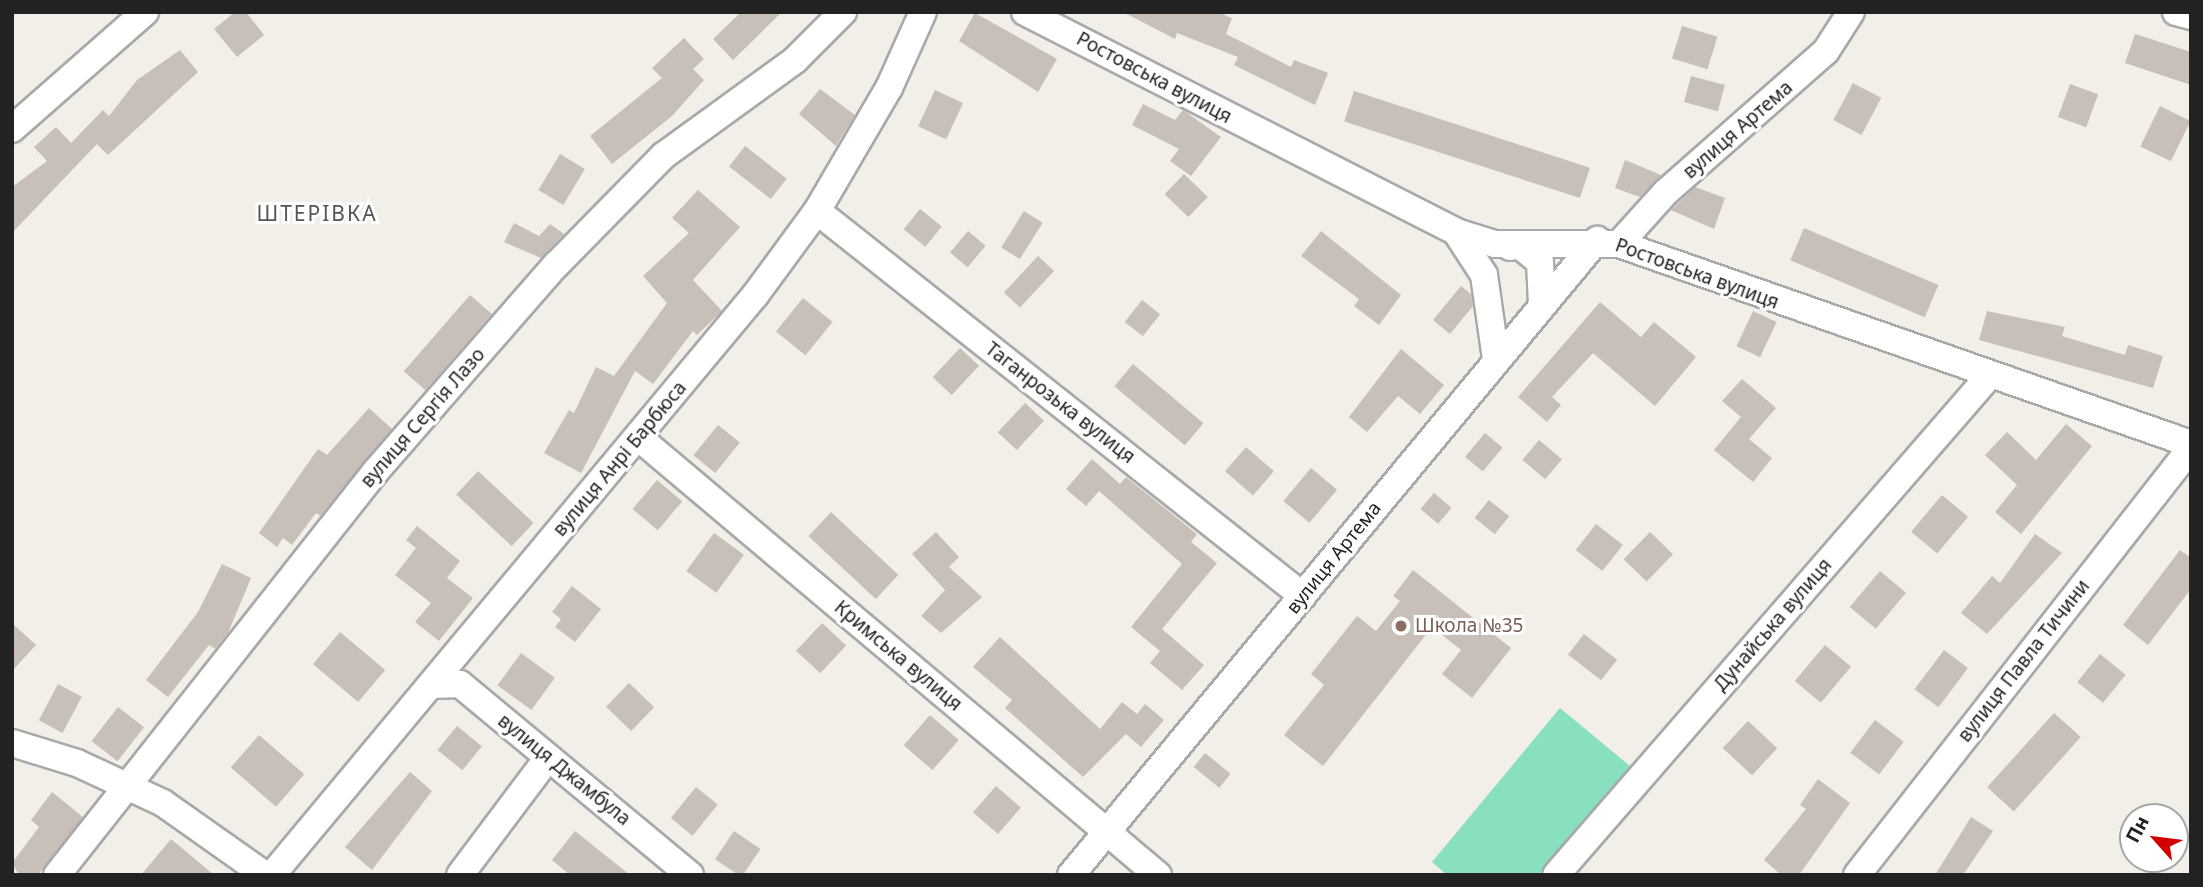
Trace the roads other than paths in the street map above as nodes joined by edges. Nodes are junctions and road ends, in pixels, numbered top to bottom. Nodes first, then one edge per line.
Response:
1 (145, 12) edge
2 (843, 12) edge
3 (923, 12) edge
4 (1025, 12) edge
5 (1851, 12) edge
6 (2176, 12) edge
7 (2191, 16) edge
8 (12, 128) edge
9 (817, 211) junction
10 (1456, 232) junction
11 (1608, 242) junction
12 (1519, 245) junction
13 (1484, 275) junction
14 (1542, 305) junction
15 (1496, 359) junction
16 (1990, 375) junction
17 (638, 437) junction
18 (2191, 446) edge
19 (1303, 596) junction
20 (432, 685) junction
21 (12, 743) edge
22 (547, 759) junction
23 (126, 785) junction
24 (1107, 831) junction
25 (677, 870) edge
26 (57, 875) edge
27 (265, 875) edge
28 (272, 875) edge
29 (460, 875) edge
30 (1071, 875) edge
31 (1158, 875) edge
32 (1556, 875) edge
33 (1857, 875) edge

1 - 8 street
2 - 23 street, вулиця Сергія Лазо
3 - 9 street, вулиця Анрі Барбюса
4 - 10 street, Ростовська вулиця
5 - 11 street, вулиця Артема
6 - 7 street
9 - 17 street, вулиця Анрі Барбюса
9 - 19 street, Таганрозька вулиця
10 - 12 street, Ростовська вулиця
10 - 13 street
11 - 12 street, Ростовська вулиця
11 - 14 street, вулиця Артема
11 - 16 street, Ростовська вулиця
12 - 13 street
12 - 14 street
13 - 15 street
14 - 15 street, вулиця Артема
15 - 19 street, вулиця Артема
16 - 18 street, Ростовська вулиця
16 - 32 street, Дунайська вулиця
17 - 20 street, вулиця Анрі Барбюса
17 - 24 street, Кримська вулиця
18 - 33 street, вулиця Павла Тичини
19 - 24 street, вулиця Артема
20 - 22 street, вулиця Джамбула
20 - 28 street, вулиця Анрі Барбюса
21 - 23 street
22 - 25 street, вулиця Джамбула
22 - 29 street
23 - 26 street, вулиця Сергія Лазо
23 - 27 street
24 - 30 street, вулиця Артема
24 - 31 street, Кримська вулиця

